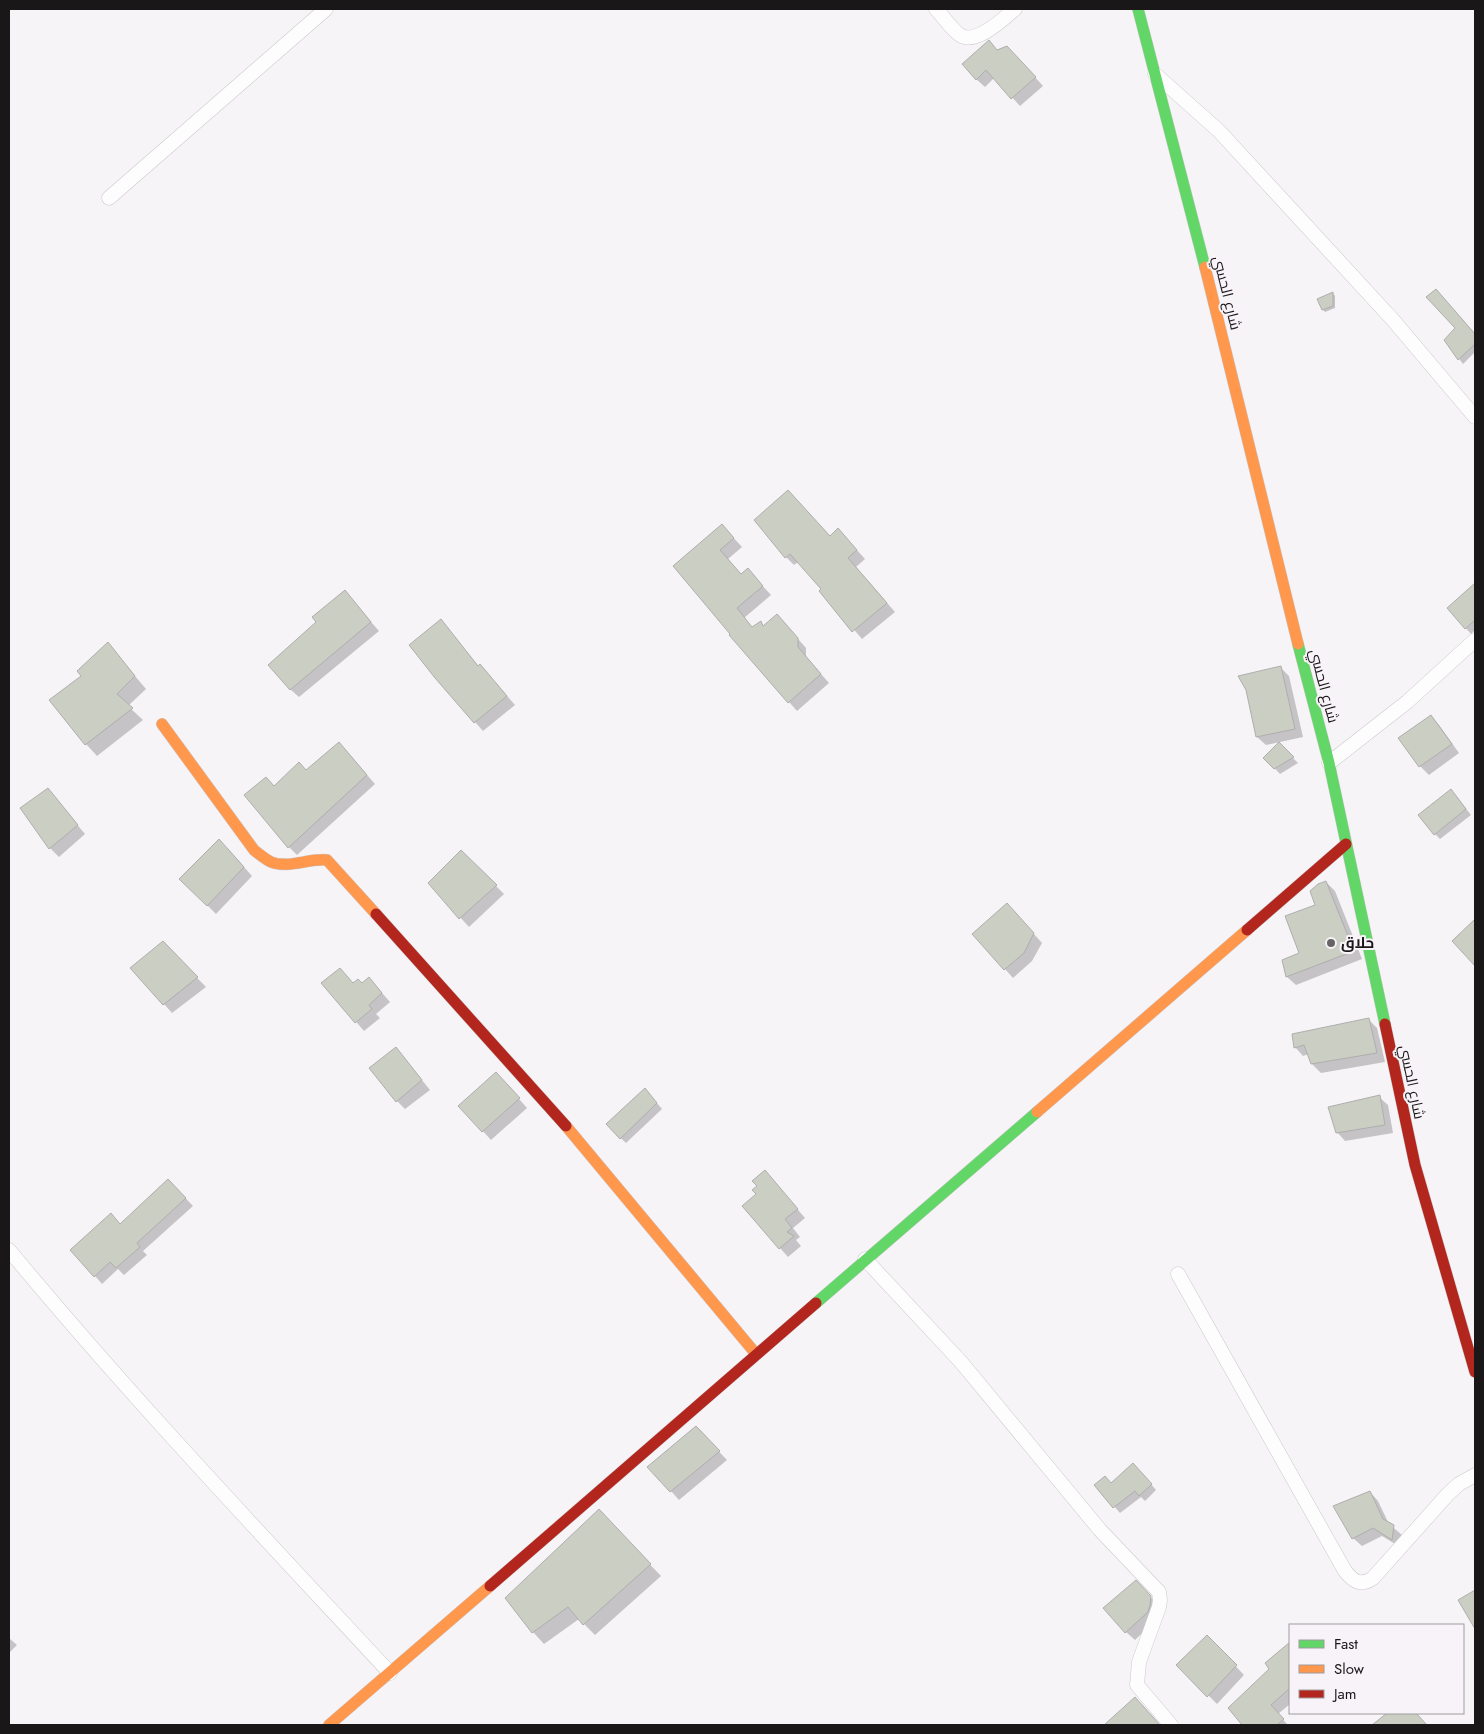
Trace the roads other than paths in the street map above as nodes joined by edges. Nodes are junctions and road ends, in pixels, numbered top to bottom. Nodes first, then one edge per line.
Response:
1 (326, 9) edge
2 (936, 9) edge
3 (1015, 9) edge
4 (1138, 9) edge
5 (1154, 74) junction
6 (109, 198) dead end
7 (1475, 417) edge
8 (1475, 640) edge
9 (162, 724) dead end
10 (1330, 763) junction
11 (1346, 844) junction
12 (9, 1250) edge
13 (865, 1259) junction
14 (1178, 1274) dead end
15 (756, 1354) junction
16 (1475, 1372) edge
17 (1475, 1475) edge
18 (390, 1673) junction
19 (329, 1725) edge
20 (1171, 1725) edge

1 - 6 street
2 - 3 street
4 - 5 street, شارع الحسي
5 - 7 street
5 - 10 street, شارع الحسي
8 - 10 street
9 - 15 street
10 - 11 street, شارع الحسي
11 - 13 street
11 - 16 street, شارع الحسي
12 - 18 street
13 - 15 street
13 - 20 street
14 - 17 street
15 - 18 street
18 - 19 street

